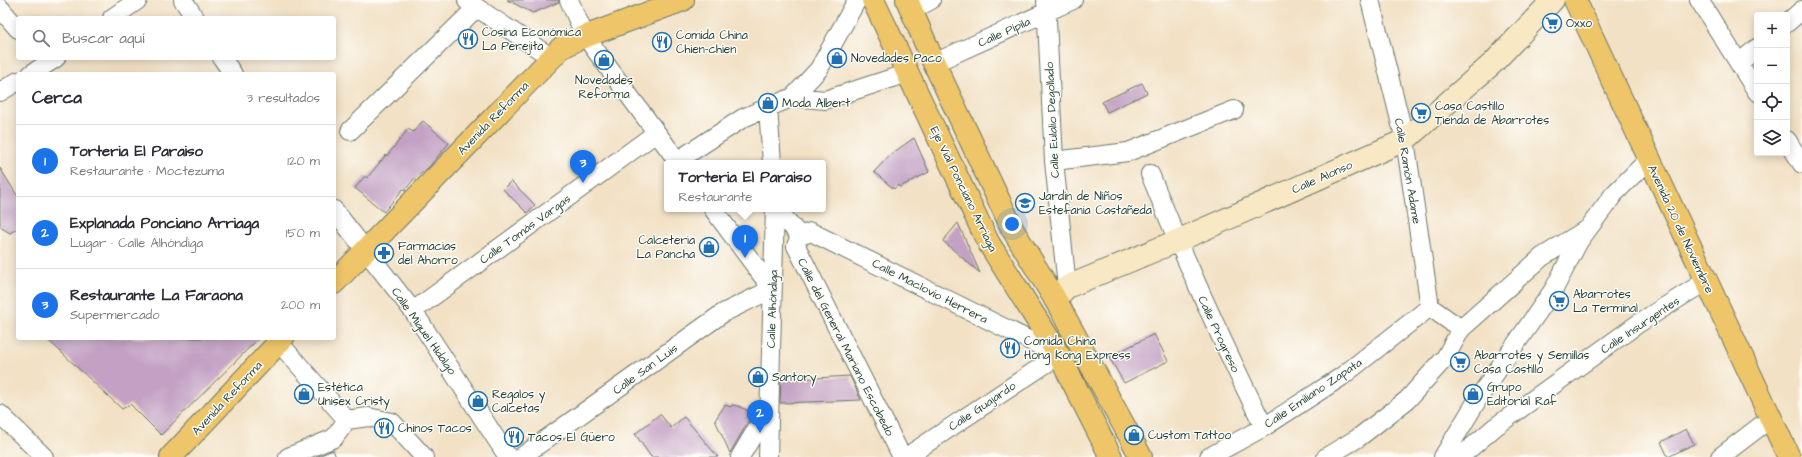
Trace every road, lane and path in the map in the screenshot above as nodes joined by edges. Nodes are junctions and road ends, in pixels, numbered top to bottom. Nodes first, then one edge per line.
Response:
1 (138, 0) edge
2 (183, 0) edge
3 (569, 0) edge
4 (683, 0) edge
5 (857, 0) edge
6 (873, 0) edge
7 (931, 0) edge
8 (1073, 0) edge
9 (1370, 0) edge
10 (1553, 0) edge
11 (1575, 0) edge
12 (1699, 0) edge
13 (471, 4) edge
14 (1049, 4) edge
15 (909, 5) edge
16 (0, 8) edge
17 (1802, 10) edge
18 (115, 16) edge
19 (193, 16) edge
20 (1790, 20) edge
21 (16, 27) edge
22 (585, 36) junction
23 (1754, 50) edge
24 (552, 58) junction
25 (223, 60) edge
26 (52, 63) edge
27 (934, 63) junction
28 (1739, 63) junction
29 (34, 72) edge
30 (232, 72) edge
31 (908, 73) junction
32 (16, 83) edge
33 (1754, 87) edge
34 (0, 92) edge
35 (792, 97) junction
36 (768, 108) junction
37 (1234, 110) dead end
38 (350, 131) dead end
39 (656, 133) junction
40 (1405, 140) junction
41 (1790, 145) edge
42 (1649, 159) junction
43 (676, 160) edge
44 (681, 160) edge
45 (772, 160) edge
46 (1054, 161) junction
47 (1802, 164) edge
48 (1150, 174) dead end
49 (715, 212) edge
50 (776, 212) edge
51 (779, 212) edge
52 (336, 213) edge
53 (1589, 228) junction
54 (800, 236) junction
55 (1177, 241) junction
56 (364, 250) junction
57 (336, 281) edge
58 (1706, 281) junction
59 (772, 289) junction
60 (1061, 293) junction
61 (1430, 307) junction
62 (413, 311) junction
63 (1461, 329) junction
64 (279, 340) edge
65 (1059, 355) junction
66 (769, 409) junction
67 (0, 414) edge
68 (1771, 418) junction
69 (347, 420) junction
70 (1264, 427) junction
71 (44, 457) edge
72 (171, 457) edge
73 (288, 457) edge
74 (424, 457) edge
75 (508, 457) edge
76 (521, 457) edge
77 (740, 457) edge
78 (768, 457) edge
79 (902, 457) edge
80 (906, 457) edge
81 (1111, 457) edge
82 (1141, 457) edge
83 (1209, 457) edge
84 (1326, 457) edge
85 (1443, 457) edge
86 (1460, 457) edge
87 (1720, 457) edge
88 (1790, 457) edge

1 - 18 street
2 - 19 street
3 - 22 street
4 - 22 main road, Avenida Reforma
5 - 35 street
6 - 31 main road, Eje Vial Ponciano Arriaga
7 - 15 street
8 - 14 street, Calle Pípila
9 - 40 street, Calle Ramón Adame
10 - 40 street, Calle Alonso
11 - 42 main road, Avenida 20 de Noviembre
12 - 28 street
13 - 24 street
13 - 38 street
14 - 27 street, Calle Pípila
14 - 46 street, Calle Eulalio Degollado
15 - 27 main road
16 - 21 street
17 - 20 street
22 - 24 main road, Avenida Reforma
22 - 39 street
23 - 28 street
24 - 56 main road, Avenida Reforma
25 - 30 street
26 - 29 street
27 - 60 main road
28 - 33 street
31 - 35 street
31 - 65 main road, Eje Vial Ponciano Arriaga
32 - 34 street
35 - 36 street
36 - 44 street
36 - 45 street
37 - 46 street
39 - 43 street
39 - 62 street, Calle Tomás Vargas
40 - 55 street, Calle Alonso
40 - 61 street, Calle Ramón Adame
41 - 47 street
42 - 53 street
42 - 58 main road, Avenida 20 de Noviembre
46 - 60 street, Calle Eulalio Degollado
48 - 55 street, Calle Progreso
49 - 59 street
50 - 59 street, Calle Alhóndiga
51 - 54 street
52 - 56 street, Calle Miguel Hidalgo
53 - 63 street
53 - 85 street
54 - 65 street, Calle Maclovio Herrera
54 - 79 street, Calle del General Mariano Escobedo
55 - 60 street, Calle Alonso
55 - 70 street, Calle Progreso
56 - 57 main road, Avenida Reforma
56 - 62 street, Calle Miguel Hidalgo
58 - 68 main road, Avenida 20 de Noviembre
58 - 86 street, Calle Insurgentes
59 - 66 street, Calle Alhóndiga
59 - 76 street, Calle San Luis
60 - 82 main road
61 - 63 street
61 - 70 street, Calle Emiliano Zapata
62 - 75 street, Calle Miguel Hidalgo
63 - 84 street
64 - 69 street
64 - 72 main road, Avenida Reforma
65 - 80 street, Calle Guajardo
65 - 81 main road, Eje Vial Ponciano Arriaga
66 - 77 street, Calle Alhóndiga
66 - 78 street, Calle Alhóndiga
67 - 71 street
68 - 87 street
68 - 88 main road, Avenida 20 de Noviembre
69 - 73 street
69 - 74 street
70 - 83 street, Calle Emiliano Zapata

